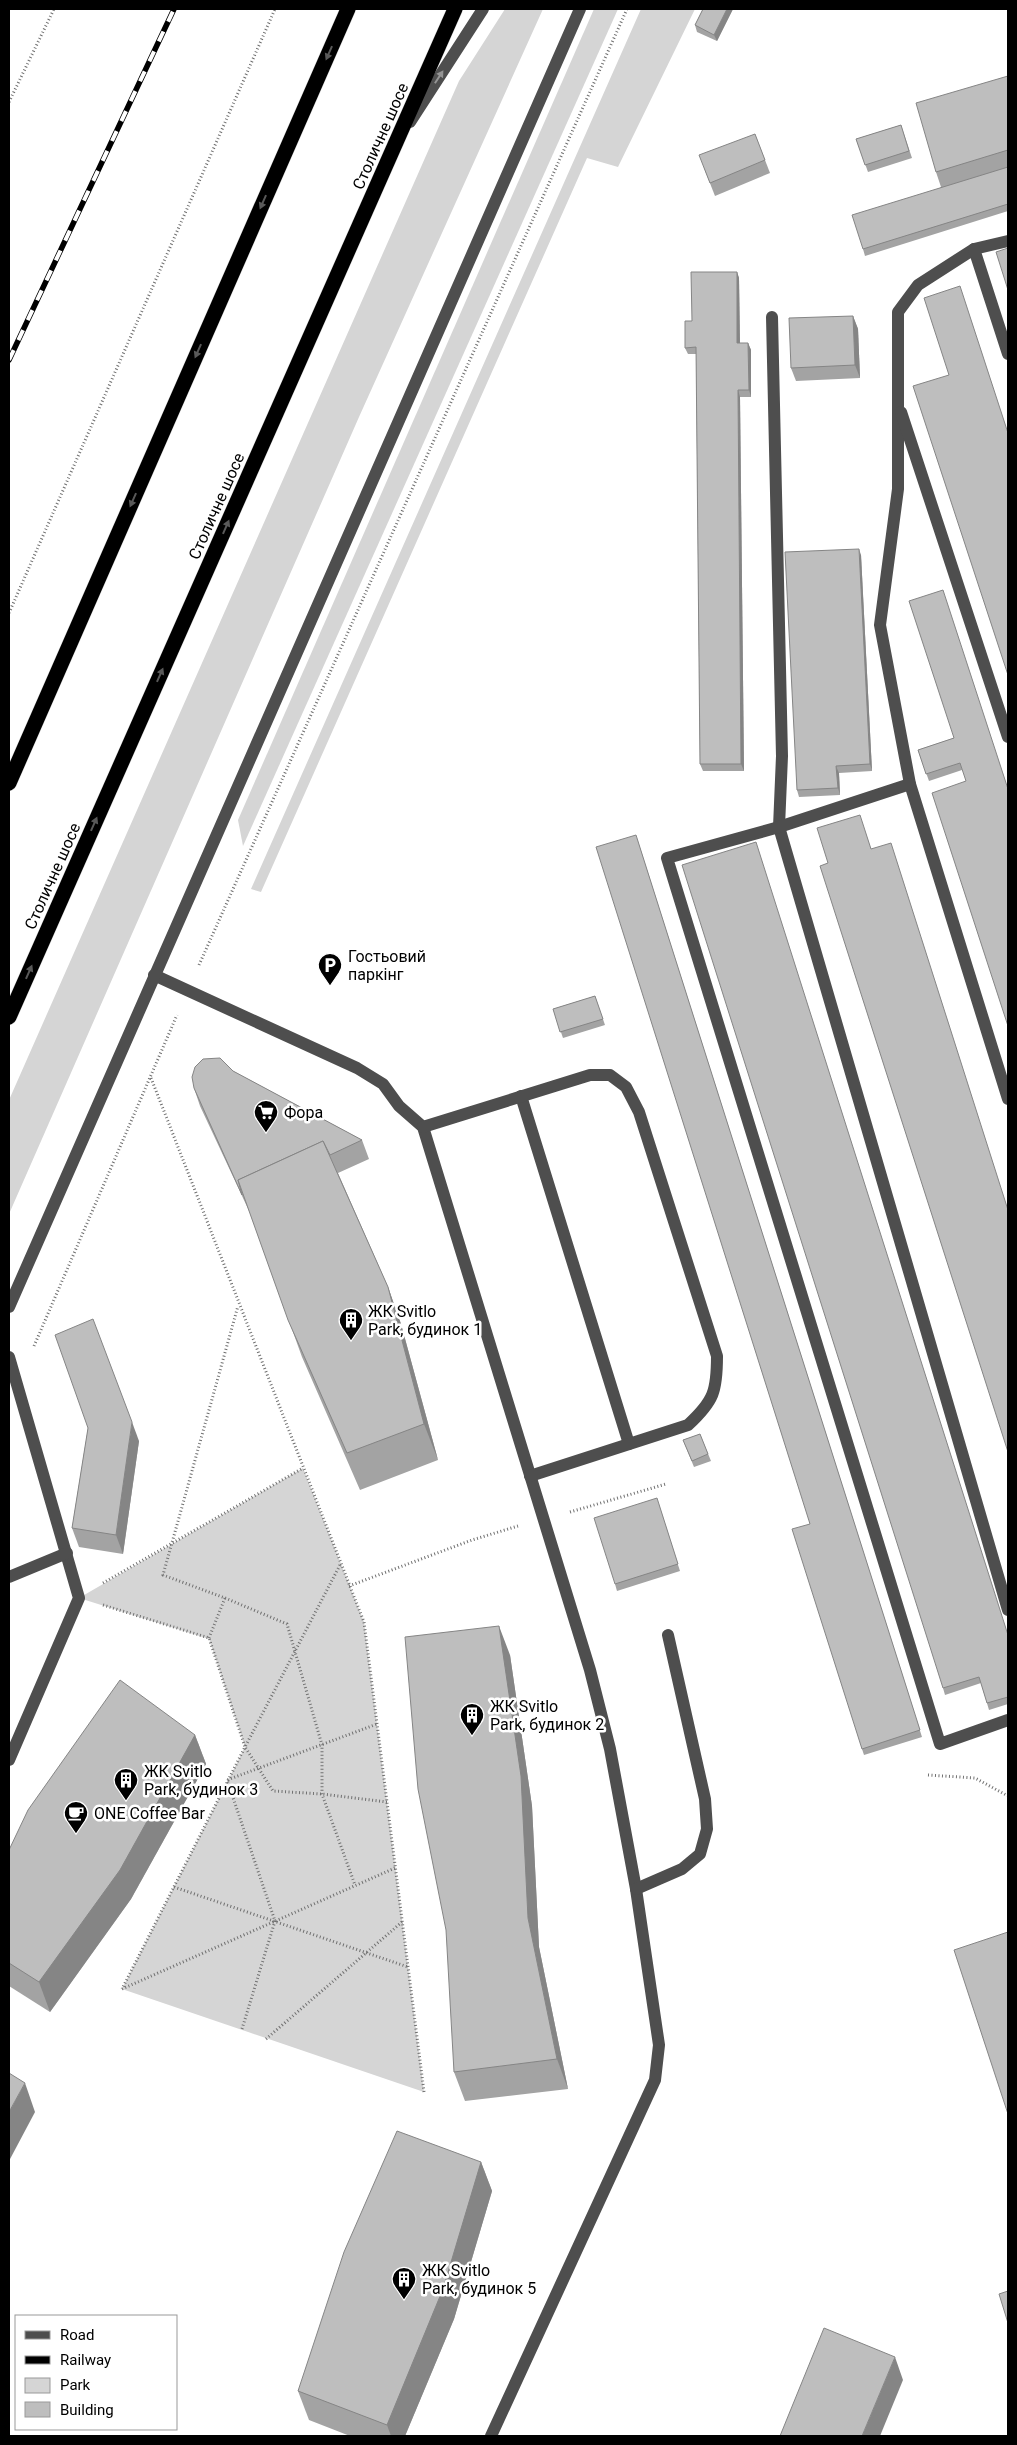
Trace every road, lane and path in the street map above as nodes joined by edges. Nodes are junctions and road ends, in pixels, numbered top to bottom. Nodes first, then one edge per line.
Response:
1 (54, 9) edge
2 (275, 9) edge
3 (348, 9) edge
4 (455, 9) edge
5 (483, 9) edge
6 (580, 9) edge
7 (627, 9) edge
8 (9, 102) edge
9 (394, 147) junction
10 (1008, 241) edge
11 (974, 249) junction
12 (772, 316) dead end
13 (1008, 354) edge
14 (898, 401) junction
15 (10, 608) edge
16 (9, 613) edge
17 (1008, 737) edge
18 (9, 782) edge
19 (910, 784) junction
20 (779, 826) junction
21 (154, 975) junction
22 (187, 991) junction
23 (9, 1017) edge
24 (150, 1078) junction
25 (521, 1096) junction
26 (1008, 1099) edge
27 (424, 1127) junction
28 (238, 1305) junction
29 (9, 1306) edge
30 (9, 1357) edge
31 (17, 1385) junction
32 (629, 1444) junction
33 (303, 1468) junction
34 (530, 1476) junction
35 (666, 1484) dead end
36 (544, 1519) junction
37 (173, 1542) junction
38 (67, 1553) junction
39 (341, 1565) junction
40 (9, 1577) edge
41 (349, 1586) junction
42 (79, 1598) junction
43 (225, 1598) junction
44 (1008, 1610) edge
45 (668, 1635) dead end
46 (209, 1638) junction
47 (295, 1648) junction
48 (1008, 1720) edge
49 (377, 1724) junction
50 (322, 1745) junction
51 (245, 1747) junction
52 (9, 1760) edge
53 (258, 1769) junction
54 (928, 1776) dead end
55 (228, 1780) junction
56 (322, 1794) junction
57 (1008, 1796) edge
58 (387, 1802) junction
59 (395, 1868) junction
60 (355, 1885) junction
61 (174, 1887) junction
62 (636, 1889) junction
63 (275, 1921) junction
64 (402, 1922) junction
65 (367, 1952) junction
66 (408, 1967) junction
67 (242, 2029) dead end
68 (266, 2039) dead end
69 (424, 2092) dead end
70 (491, 2436) edge

1 - 8 path
2 - 15 path
3 -> 18 highway
4 - 9 highway, Столичне шосе
9 -> 5 street
6 - 21 street
7 - 22 path
23 -> 9 highway, Столичне шосе
10 - 11 street
11 - 13 street
11 - 14 street
12 - 20 street
14 - 17 street
14 - 19 street
15 - 16 path
19 - 20 street
19 - 26 street
20 - 44 street
20 - 48 street
21 - 22 street
21 - 29 street
22 - 24 path
22 - 27 street
24 - 28 path
24 - 31 path
25 - 27 street
25 - 32 street
25 - 32 street
27 - 34 street
28 - 33 path
28 - 37 path
30 - 31 street
31 - 38 street
32 - 34 street
33 - 37 path
33 - 39 path
34 - 36 street
35 - 36 path
36 - 41 path
36 - 62 street
37 - 42 path
37 - 43 path
38 - 40 street
38 - 42 street
39 - 41 path
39 - 47 path
41 - 49 path
42 - 46 path
42 - 52 street
43 - 46 path
43 - 47 path
45 - 62 street
46 - 51 path
47 - 50 path
47 - 51 path
49 - 50 path
49 - 58 path
50 - 53 path
50 - 56 path
51 - 53 path
51 - 55 path
53 - 55 path
53 - 56 path
54 - 57 path
55 - 61 path
55 - 63 path
56 - 58 path
56 - 60 path
58 - 59 path
59 - 60 path
59 - 64 path
60 - 63 path
61 - 63 path
61 - 63 path
62 - 70 street
63 - 65 path
63 - 67 path
64 - 65 path
64 - 66 path
65 - 66 path
65 - 68 path
66 - 69 path

